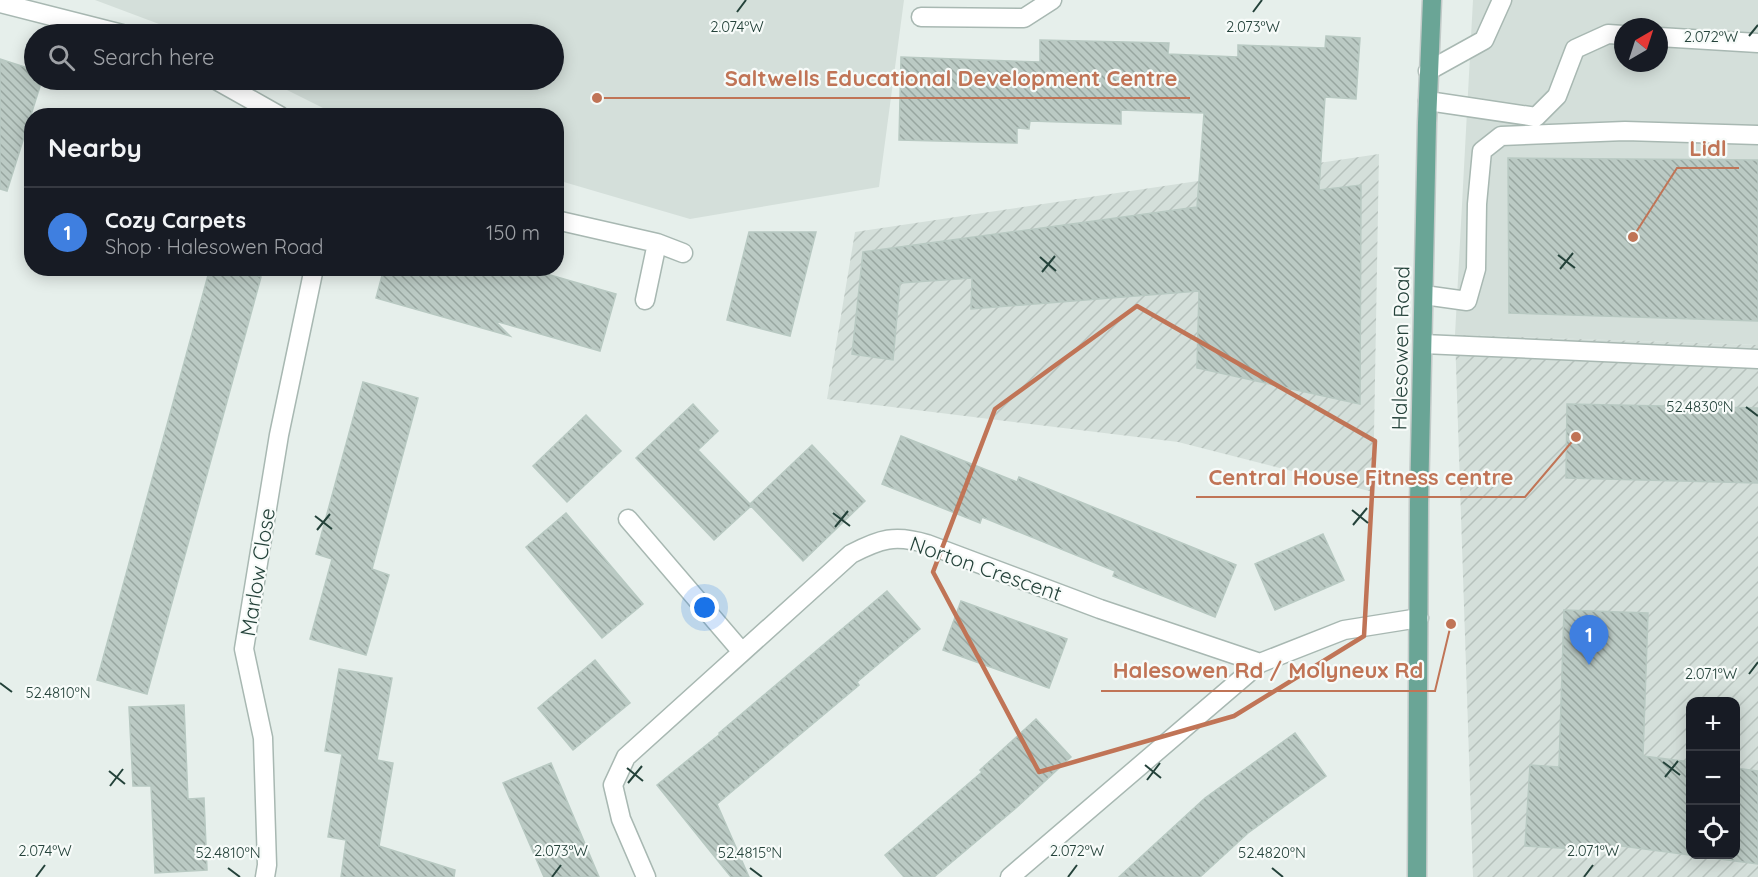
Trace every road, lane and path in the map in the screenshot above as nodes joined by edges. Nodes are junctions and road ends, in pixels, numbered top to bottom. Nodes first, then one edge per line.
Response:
1 (1052, 0) edge
2 (1432, 0) edge
3 (1502, 0) edge
4 (0, 3) edge
5 (921, 16) dead end
6 (83, 24) edge
7 (1614, 34) edge
8 (1668, 38) edge
9 (1758, 43) edge
10 (1428, 71) junction
11 (234, 90) edge
12 (1428, 101) junction
13 (266, 108) edge
14 (1758, 135) edge
15 (564, 222) edge
16 (657, 243) junction
17 (683, 253) dead end
18 (312, 276) edge
19 (1424, 295) junction
20 (645, 300) dead end
21 (1423, 344) junction
22 (1758, 358) edge
23 (628, 519) dead end
24 (1419, 618) junction
25 (742, 652) junction
26 (1260, 663) junction
27 (265, 877) edge
28 (646, 877) edge
29 (1010, 877) edge
30 (1417, 877) edge

1 - 5 street
2 - 10 main road, Halesowen Road
3 - 10 street
4 - 6 street
7 - 12 street
8 - 9 street
10 - 12 main road, Halesowen Road
11 - 13 street
12 - 19 main road, Halesowen Road
14 - 19 street
15 - 16 street
16 - 17 street
16 - 20 street
18 - 27 street, Marlow Close
19 - 21 main road, Halesowen Road
21 - 22 street
21 - 24 main road, Halesowen Road
23 - 25 street
24 - 26 street
24 - 30 main road, Halesowen Road
25 - 26 street, Norton Crescent
25 - 28 street, Norton Crescent
26 - 29 street

